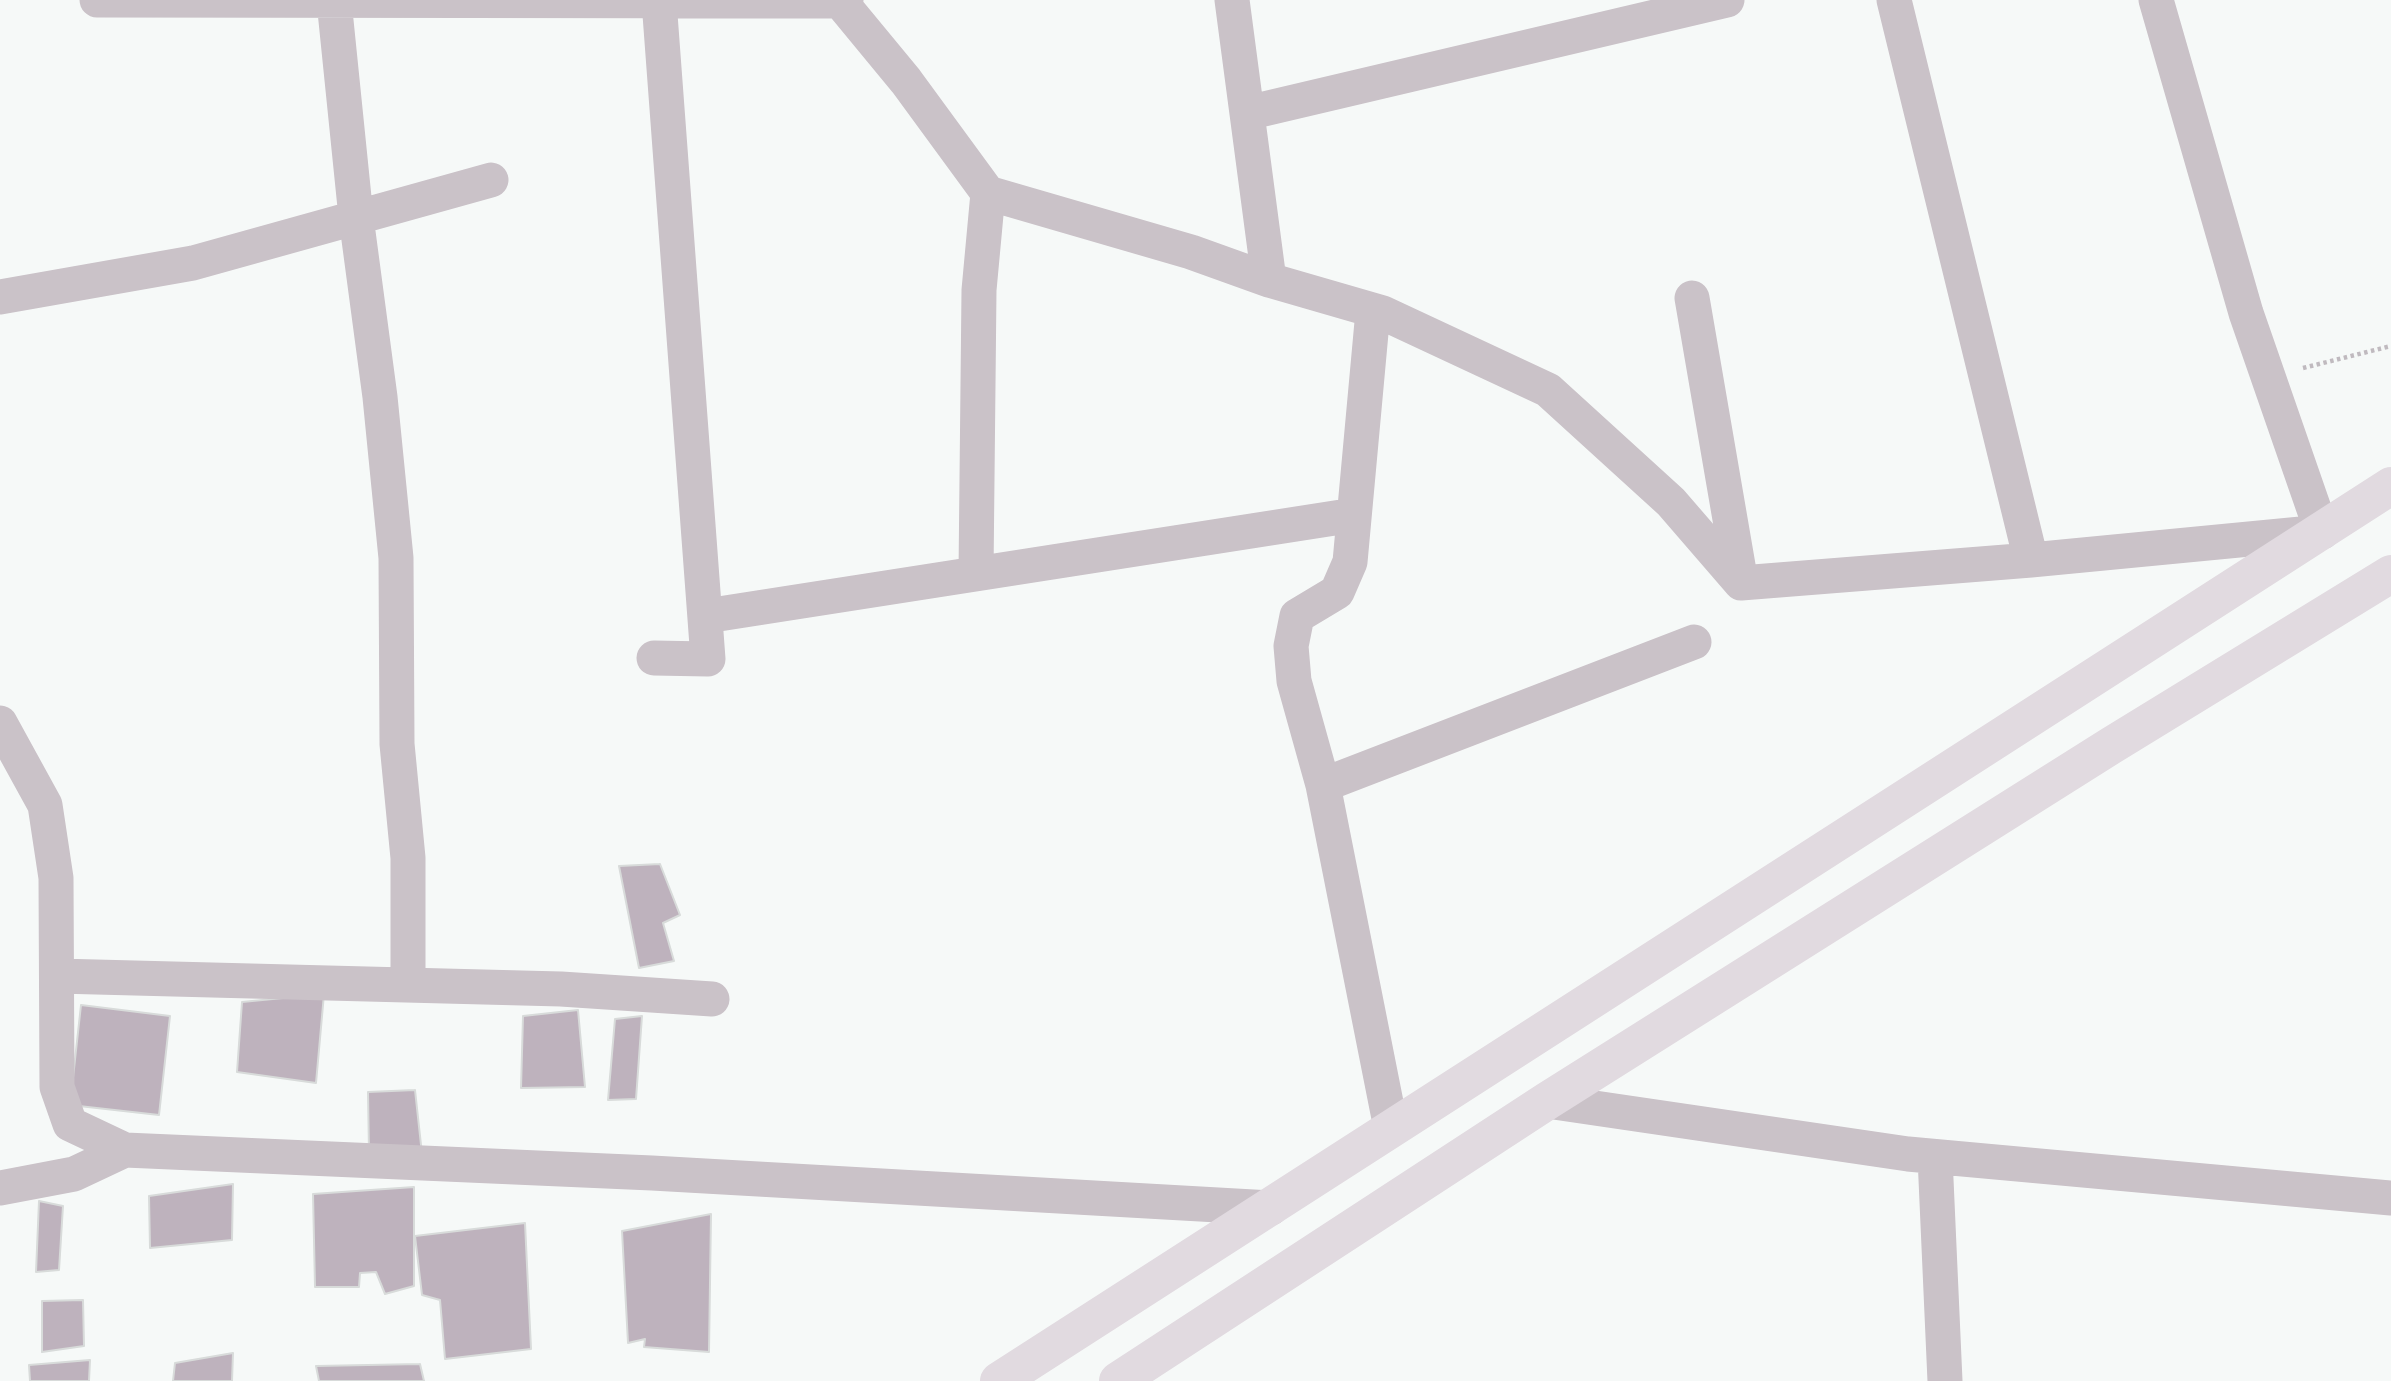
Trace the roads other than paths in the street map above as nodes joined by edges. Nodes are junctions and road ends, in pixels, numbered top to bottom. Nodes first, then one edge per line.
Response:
1 (97, 0) edge
2 (846, 0) edge
3 (1232, 0) edge
4 (1727, 0) edge
5 (1894, 0) edge
6 (2156, 0) edge
7 (334, 1) edge
8 (659, 1) edge
9 (840, 1) edge
10 (1247, 113) junction
11 (491, 180) dead end
12 (988, 193) junction
13 (356, 218) junction
14 (1269, 280) junction
15 (0, 297) edge
16 (1692, 299) dead end
17 (1373, 311) junction
18 (2391, 486) edge
19 (1354, 515) junction
20 (2322, 532) junction
21 (2031, 560) junction
22 (976, 573) junction
23 (2391, 575) edge
24 (1741, 583) junction
25 (706, 617) junction
26 (1694, 642) dead end
27 (654, 658) dead end
28 (3, 733) edge
29 (1322, 785) junction
30 (57, 975) junction
31 (408, 985) junction
32 (712, 999) dead end
33 (1547, 1101) junction
34 (1391, 1128) junction
35 (125, 1150) junction
36 (1936, 1157) junction
37 (0, 1188) edge
38 (2391, 1198) edge
39 (1271, 1208) junction
40 (999, 1381) edge
41 (1118, 1381) edge
42 (1945, 1381) edge

1 - 7 street
2 - 9 street
3 - 10 street
4 - 10 street
5 - 21 street
6 - 20 street
7 - 8 street
7 - 13 street
8 - 9 street
8 - 25 street
9 - 12 street
10 - 14 street
11 - 13 street
12 - 14 street
12 - 22 street
13 - 15 street
13 - 31 street
14 - 17 street
16 - 24 street
17 - 19 street
17 - 24 street
18 - 20 highway
19 - 22 street
19 - 29 street
20 - 21 street
20 - 34 highway
21 - 24 street
22 - 25 street
23 - 33 highway
25 - 27 street
26 - 29 street
28 - 30 street
29 - 34 street
30 - 31 street
30 - 35 street
31 - 32 street
33 - 36 street
33 - 41 highway
34 - 39 highway
35 - 37 street
35 - 39 street
36 - 38 street
36 - 42 street
39 - 40 highway

